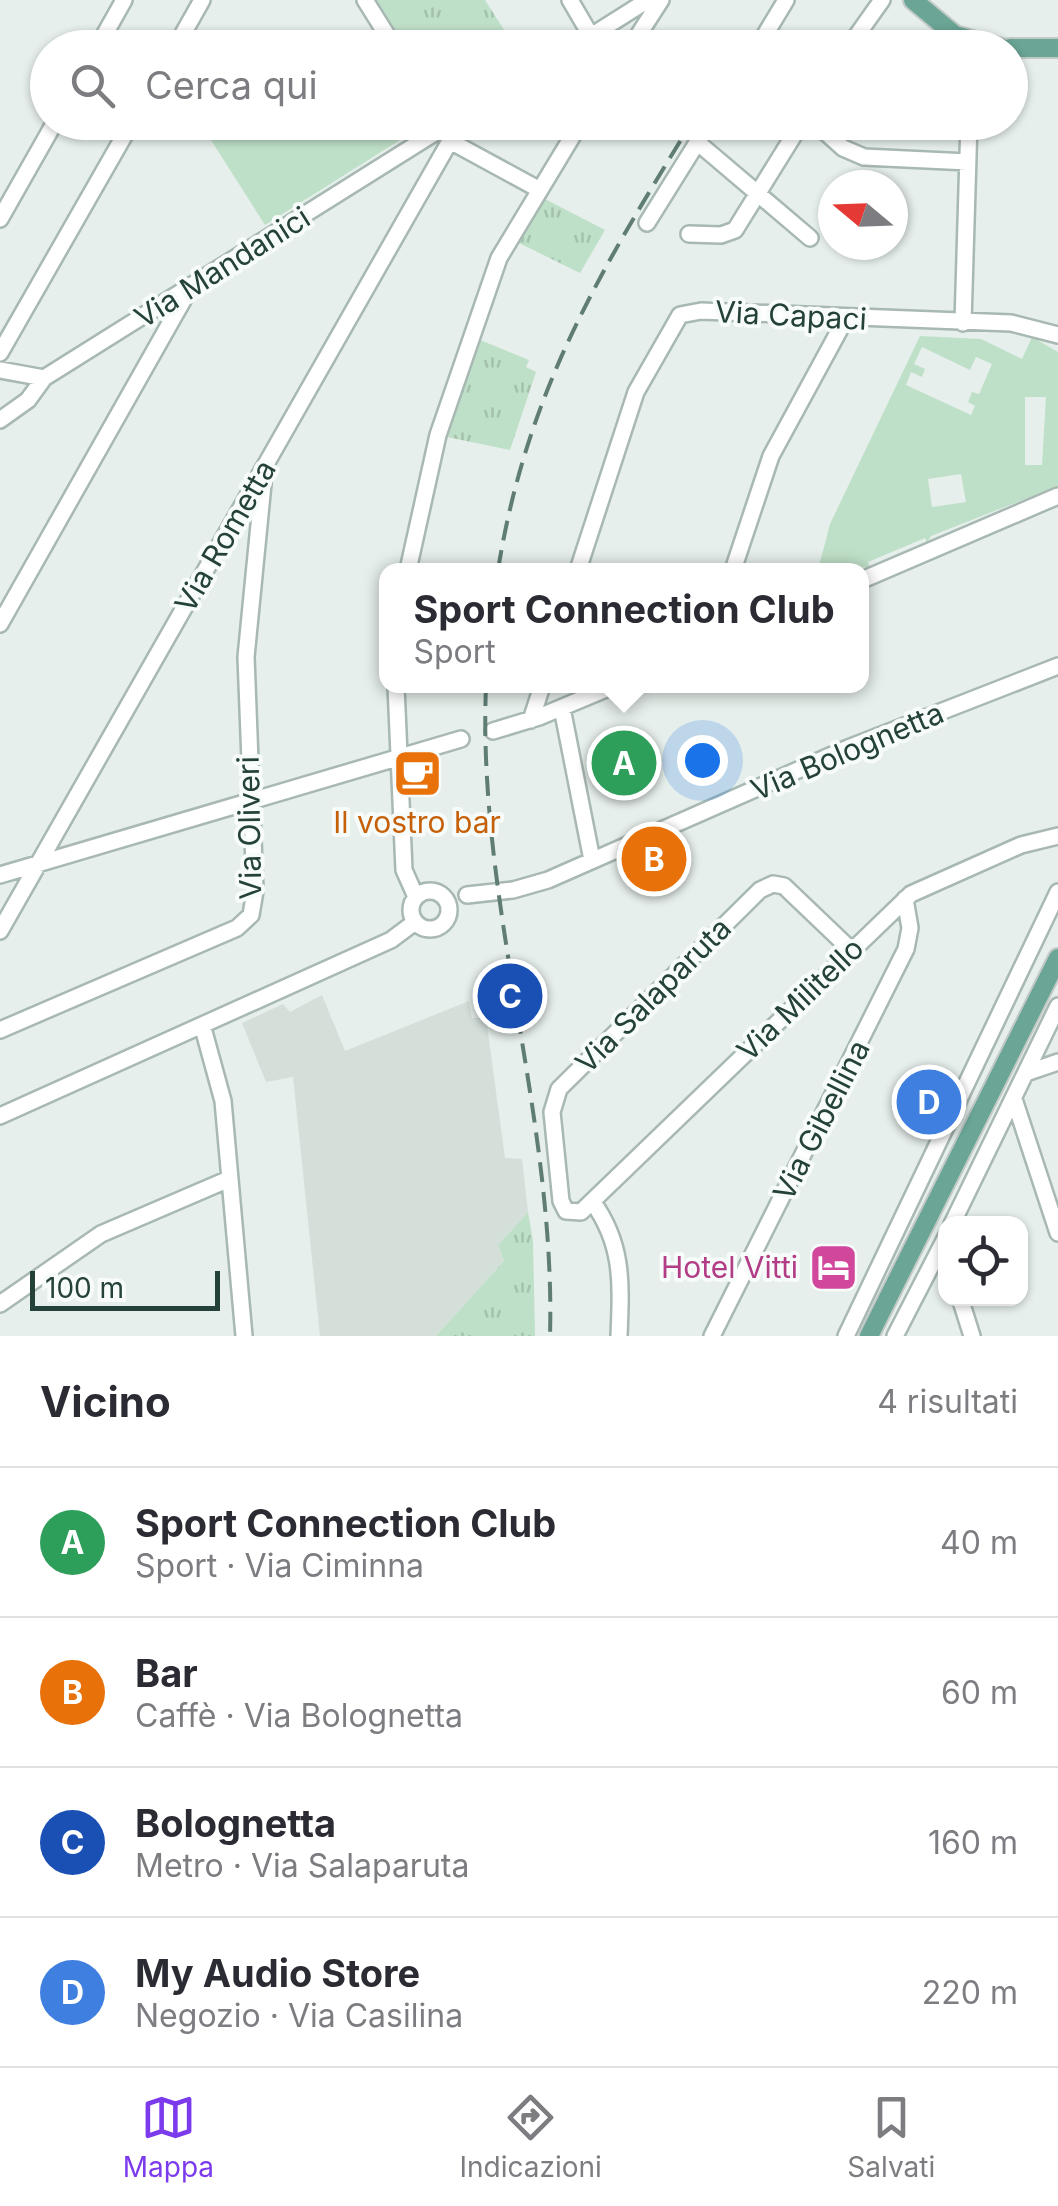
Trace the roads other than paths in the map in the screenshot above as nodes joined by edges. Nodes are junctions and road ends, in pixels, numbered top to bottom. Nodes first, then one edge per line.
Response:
1 (202, 0) edge
2 (365, 0) edge
3 (570, 0) edge
4 (648, 0) edge
5 (661, 0) edge
6 (786, 0) edge
7 (882, 0) edge
8 (913, 0) edge
9 (122, 3) edge
10 (107, 30) edge
11 (185, 30) edge
12 (384, 30) edge
13 (588, 30) edge
14 (600, 30) edge
15 (642, 30) edge
16 (767, 30) edge
17 (861, 30) edge
18 (948, 30) edge
19 (1028, 48) edge
20 (1058, 48) edge
21 (45, 140) edge
22 (122, 140) edge
23 (428, 140) edge
24 (442, 140) edge
25 (466, 140) edge
26 (570, 140) edge
27 (791, 140) edge
28 (834, 140) edge
29 (969, 140) edge
30 (698, 142) joint
31 (968, 162) junction
32 (540, 190) junction
33 (757, 196) junction
34 (0, 219) edge
35 (647, 223) dead end
36 (689, 234) dead end
37 (810, 238) dead end
38 (191, 286) junction
39 (846, 318) junction
40 (962, 323) junction
41 (1058, 335) edge
42 (0, 354) edge
43 (0, 370) edge
44 (44, 378) junction
45 (0, 420) edge
46 (266, 465) junction
47 (1058, 496) edge
48 (409, 563) edge
49 (580, 563) edge
50 (735, 563) edge
51 (869, 577) edge
52 (0, 624) edge
53 (1058, 666) edge
54 (396, 693) edge
55 (540, 693) edge
56 (597, 693) edge
57 (562, 708) junction
58 (531, 720) junction
59 (493, 731) dead end
60 (462, 739) dead end
61 (396, 756) junction
62 (249, 800) junction
63 (1058, 836) edge
64 (592, 860) junction
65 (39, 863) junction
66 (0, 875) edge
67 (434, 892) junction
68 (1058, 892) edge
69 (468, 894) junction
70 (416, 897) junction
71 (904, 900) junction
72 (449, 910) junction
73 (415, 922) junction
74 (0, 932) edge
75 (851, 950) junction
76 (1058, 958) edge
77 (1032, 1014) junction
78 (1054, 1014) edge
79 (202, 1028) junction
80 (0, 1030) edge
81 (1058, 1062) edge
82 (1026, 1073) junction
83 (1014, 1100) junction
84 (0, 1116) edge
85 (230, 1179) junction
86 (592, 1201) junction
87 (576, 1215) joint
88 (956, 1216) edge
89 (1058, 1232) edge
90 (938, 1257) edge
91 (0, 1304) edge
92 (963, 1306) edge
93 (244, 1336) edge
94 (620, 1336) edge
95 (712, 1336) edge
96 (846, 1336) edge
97 (869, 1336) edge
98 (894, 1336) edge
99 (972, 1336) edge

1 - 11 street
2 - 12 street
3 - 13 street
4 - 14 street
5 - 15 street
6 - 16 street
7 - 17 street
8 - 18 main road
9 - 10 street
19 - 20 main road
21 - 34 street
22 - 42 street
23 - 38 street, Via Mandanici
24 - 46 street, Via Rometta
25 - 32 street
26 - 32 street
27 - 33 street
28 - 31 street
29 - 31 street
30 - 33 street
30 - 35 street
31 - 40 street
32 - 48 street
33 - 36 street
33 - 37 street
38 - 44 street, Via Mandanici
38 - 52 street
39 - 40 street, Via Capaci
39 - 49 street, Via Capaci
39 - 50 street
40 - 41 street, Via Capaci
43 - 44 street
44 - 45 street, Via Mandanici
46 - 62 street, Via Oliveri
46 - 65 street, Via Rometta
47 - 51 street
53 - 64 street, Via Bolognetta
54 - 61 street
55 - 58 street
56 - 57 street
57 - 58 street
57 - 64 street
58 - 59 street
60 - 61 street
61 - 62 street
61 - 70 street
62 - 65 street
62 - 80 street, Via Oliveri
63 - 71 street, Via Militello
64 - 69 street, Via Bolognetta
65 - 66 street
65 - 74 street, Via Rometta
67 - 69 street, Via Bolognetta
67 - 70 street
67 - 72 street
68 - 96 street
69 - 72 street
70 - 73 street
71 - 75 street, Via Militello
71 - 95 street, Via Gibellina
72 - 73 street
73 - 79 street
75 - 86 street, Via Militello
75 - 87 street, Via Salaparuta
76 - 77 main road
77 - 78 street
77 - 97 main road
78 - 82 street
79 - 84 street
79 - 85 street
81 - 82 street
82 - 83 street
83 - 88 street
83 - 89 street
85 - 91 street
85 - 93 street
86 - 87 street, Via Militello
86 - 94 street
90 - 98 street
92 - 99 street

